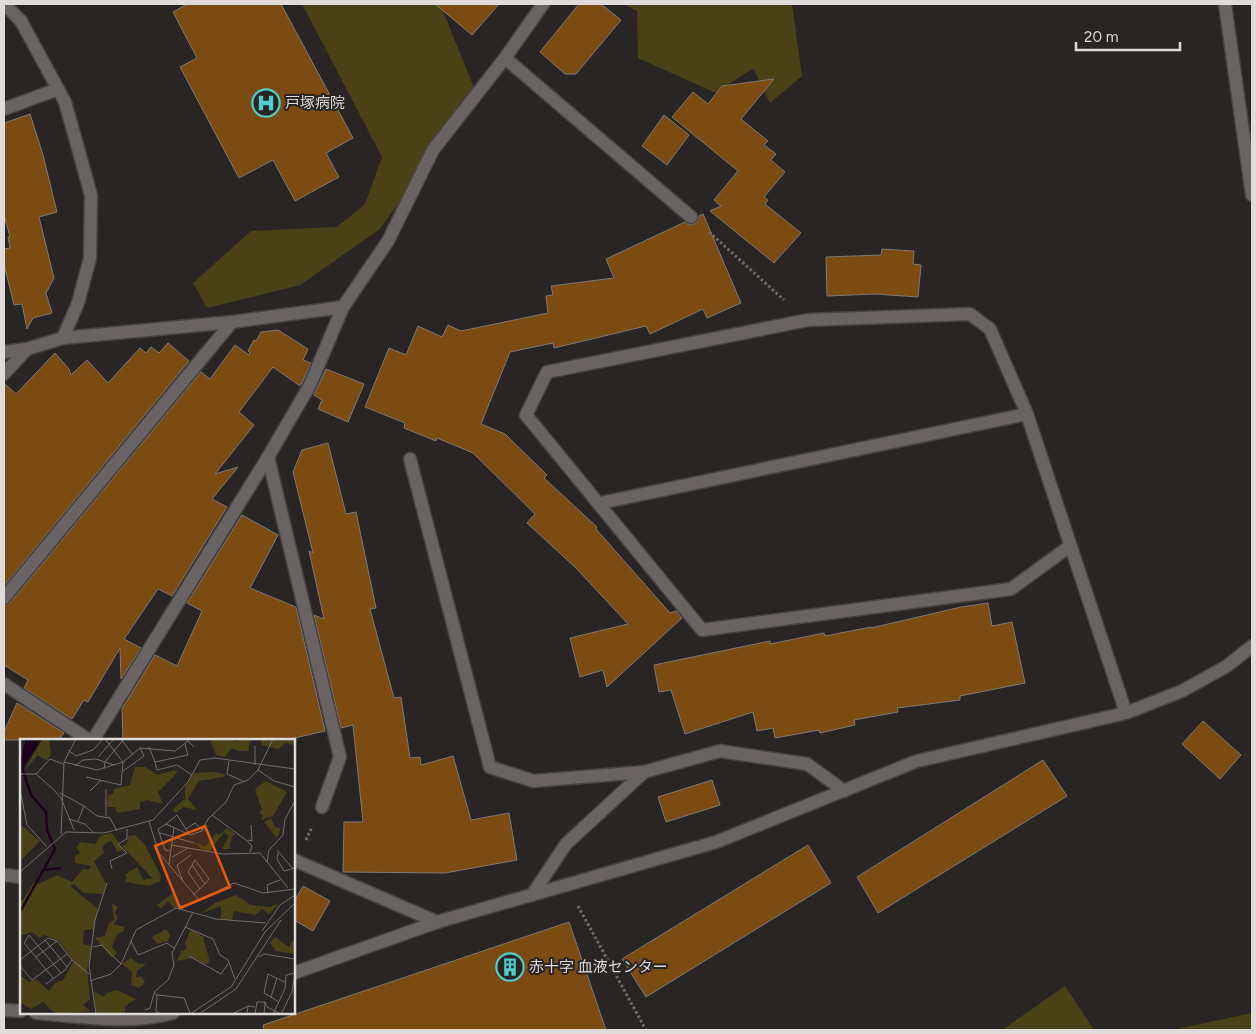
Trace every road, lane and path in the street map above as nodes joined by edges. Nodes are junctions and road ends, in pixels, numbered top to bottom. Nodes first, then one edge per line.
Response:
1 (4, 4) edge
2 (543, 4) edge
3 (1225, 4) edge
4 (505, 58) junction
5 (58, 89) junction
6 (4, 109) edge
7 (1252, 195) edge
8 (692, 217) joint
9 (342, 307) junction
10 (808, 320) junction
11 (232, 322) junction
12 (63, 338) junction
13 (27, 349) junction
14 (4, 352) edge
15 (4, 374) edge
16 (1027, 414) junction
17 (268, 457) junction
18 (410, 459) dead end
19 (600, 503) junction
20 (1070, 546) junction
21 (4, 598) edge
22 (1252, 646) edge
23 (4, 684) edge
24 (1126, 714) junction
25 (87, 739) edge
26 (94, 739) edge
27 (644, 772) junction
28 (844, 791) junction
29 (322, 807) joint
30 (295, 859) edge
31 (295, 861) edge
32 (4, 875) edge
33 (20, 877) edge
34 (567, 885) junction
35 (532, 895) junction
36 (437, 922) junction
37 (295, 973) edge
38 (4, 1010) edge
39 (20, 1011) edge
40 (48, 1014) edge
41 (170, 1014) edge
42 (646, 1030) edge

1 - 5 street
2 - 4 street
3 - 7 street
4 - 8 street
4 - 9 street
5 - 6 street
5 - 12 street
8 - 10 path
9 - 11 street
9 - 17 street
10 - 16 street
10 - 19 street
11 - 12 street
11 - 21 street
12 - 13 street
13 - 14 street
13 - 15 street
16 - 19 street
16 - 20 street
17 - 26 street
17 - 29 street
18 - 27 street
19 - 20 street
20 - 24 street
22 - 24 street
23 - 25 street
24 - 28 street
27 - 28 street
27 - 35 street
28 - 34 street
29 - 30 path
31 - 36 street
32 - 33 street
34 - 35 street
34 - 42 path
35 - 36 street
36 - 37 street
38 - 39 street
40 - 41 street

